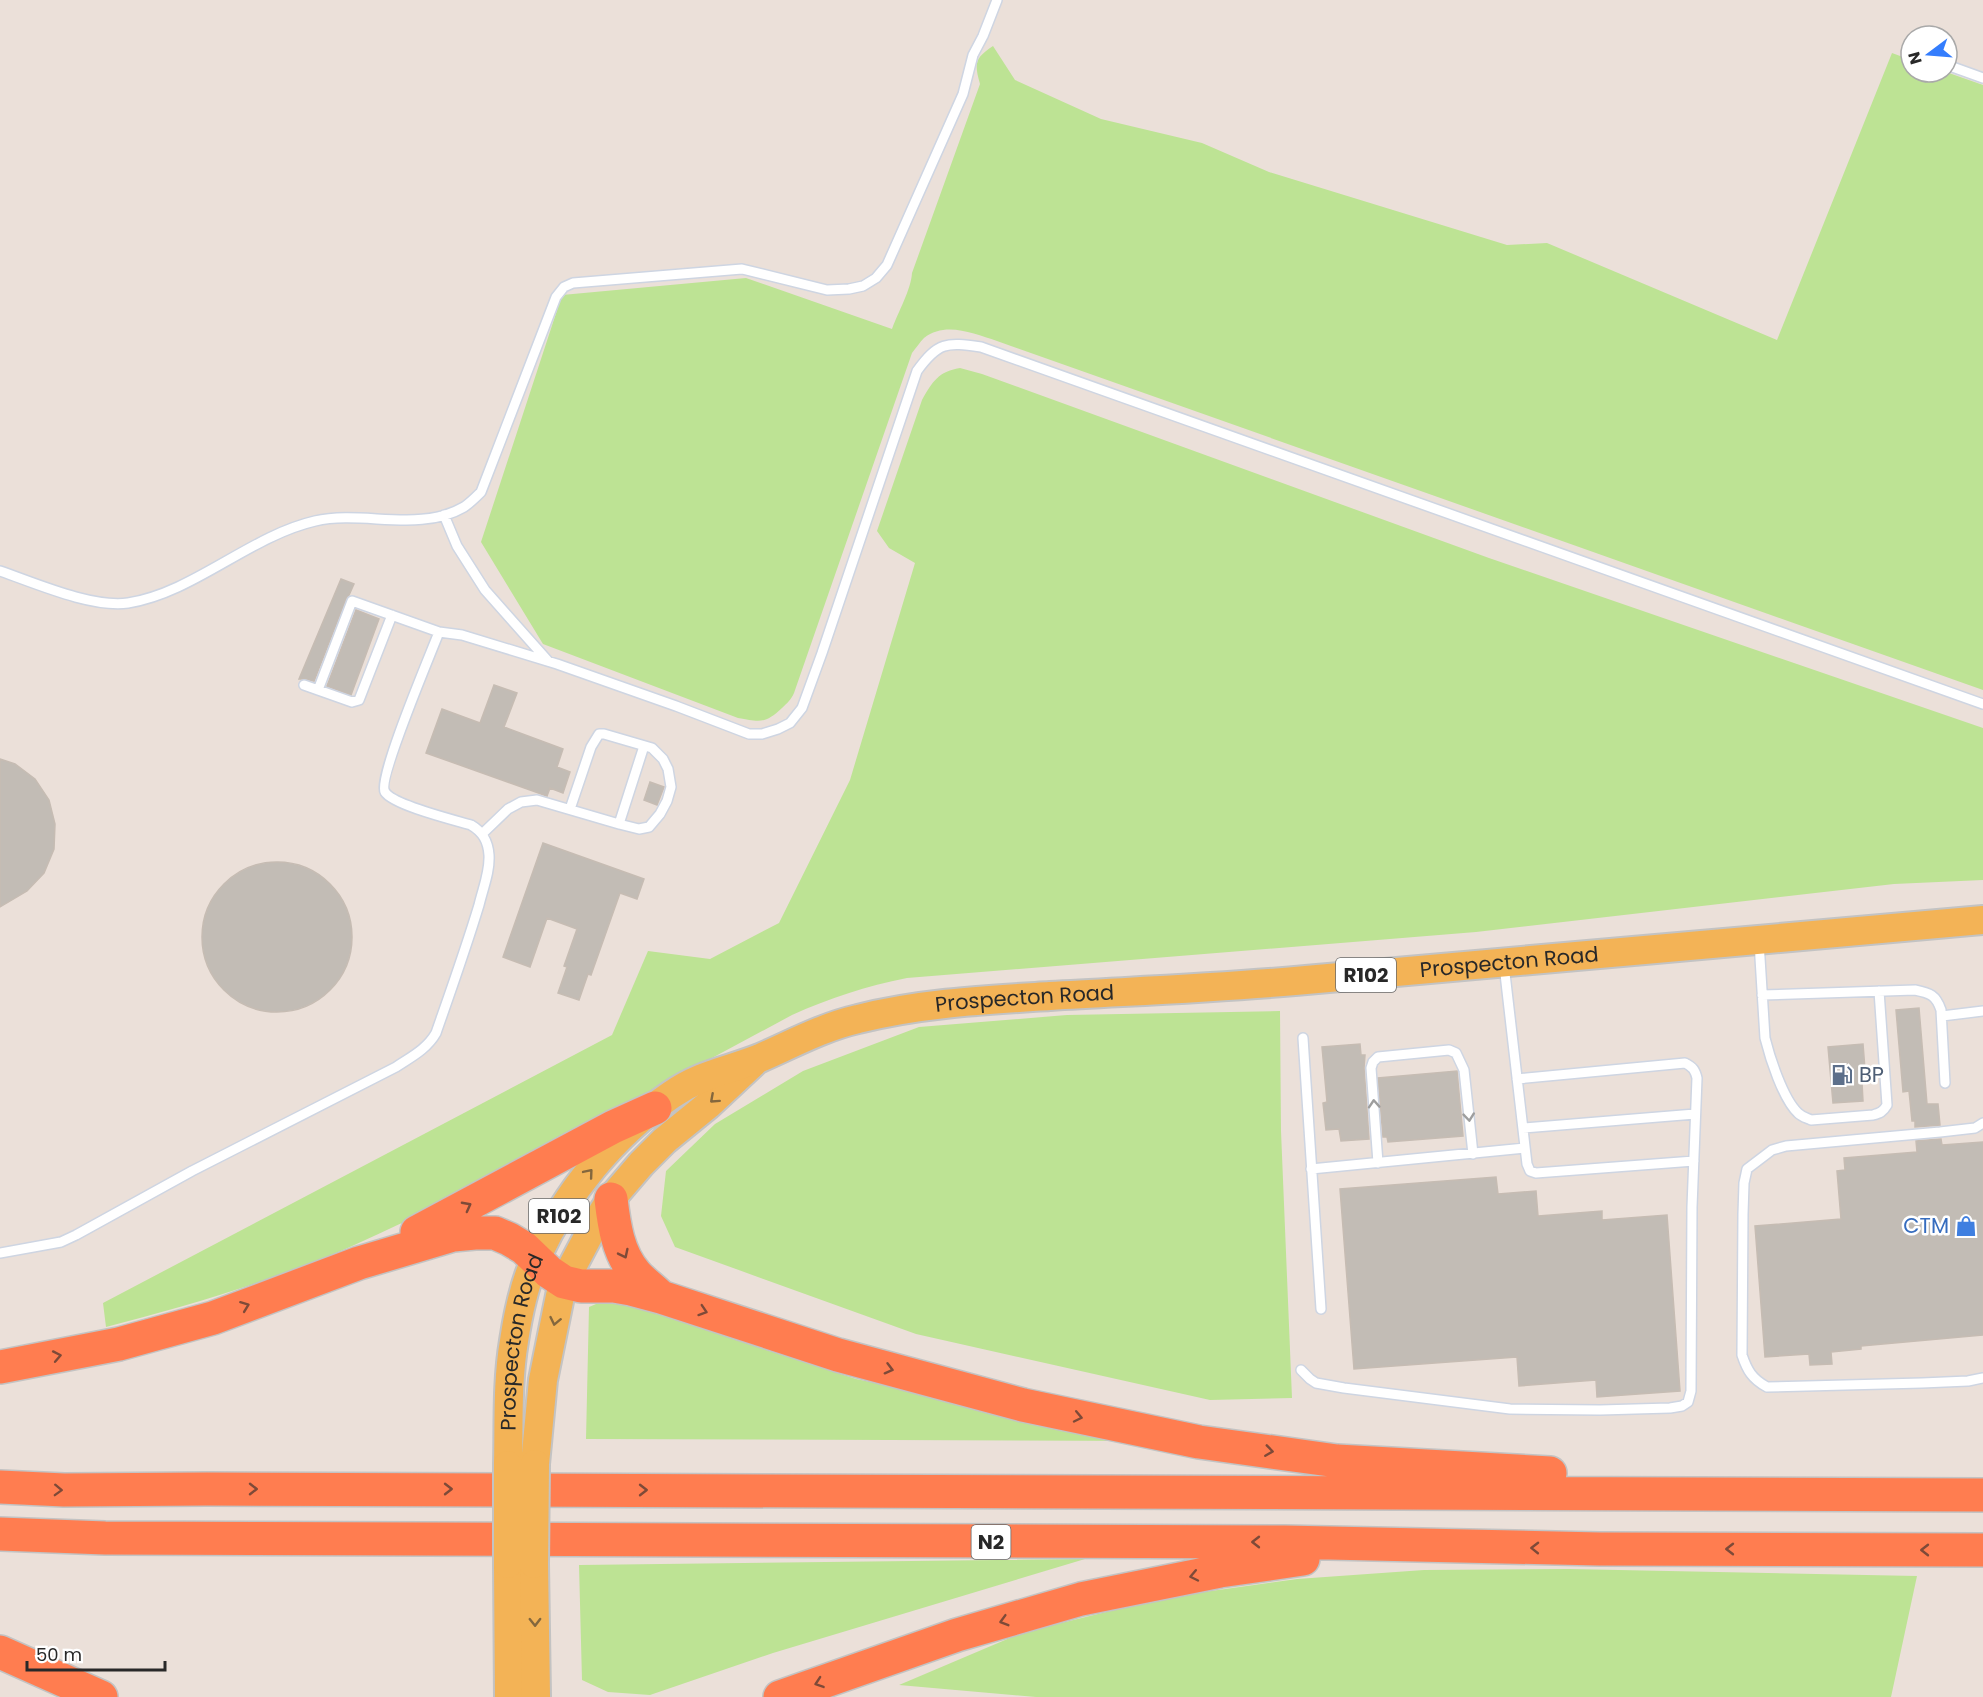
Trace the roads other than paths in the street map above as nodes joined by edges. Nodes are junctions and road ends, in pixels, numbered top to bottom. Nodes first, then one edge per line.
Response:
1 (997, 0) edge
2 (1959, 69) edge
3 (1983, 78) edge
4 (444, 515) junction
5 (0, 571) edge
6 (392, 615) junction
7 (440, 632) junction
8 (548, 661) junction
9 (304, 685) dead end
10 (318, 690) junction
11 (1983, 704) edge
12 (644, 746) junction
13 (570, 809) junction
14 (619, 824) junction
15 (482, 834) junction
16 (1983, 920) edge
17 (1759, 939) junction
18 (1504, 962) junction
19 (1879, 991) junction
20 (1762, 996) junction
21 (1983, 1011) edge
22 (1942, 1016) junction
23 (1303, 1038) dead end
24 (756, 1059) junction
25 (1517, 1079) junction
26 (1946, 1083) dead end
27 (655, 1108) junction
28 (1695, 1114) junction
29 (1983, 1123) edge
30 (1523, 1128) junction
31 (1525, 1148) junction
32 (1473, 1154) junction
33 (1694, 1161) junction
34 (1378, 1163) junction
35 (1311, 1169) junction
36 (611, 1199) junction
37 (0, 1253) edge
38 (535, 1259) junction
39 (359, 1263) junction
40 (564, 1282) junction
41 (661, 1297) junction
42 (1321, 1309) dead end
43 (0, 1367) edge
44 (1301, 1370) dead end
45 (1983, 1378) edge
46 (521, 1464) junction
47 (0, 1487) edge
48 (1629, 1494) junction
49 (1983, 1495) edge
50 (0, 1534) edge
51 (1397, 1545) junction
52 (1983, 1550) edge
53 (521, 1564) junction
54 (0, 1652) edge
55 (101, 1697) edge
56 (509, 1697) edge
57 (536, 1697) edge
58 (780, 1697) edge

1 - 4 lane
2 - 3 lane
4 - 5 lane
4 - 8 lane
6 - 7 lane
6 - 10 lane
6 - 10 lane
7 - 8 lane
7 - 15 lane
8 - 11 lane
9 - 10 lane
12 - 13 lane
12 - 14 lane
12 - 14 lane
13 - 14 lane
13 - 15 lane
15 - 37 lane
16 - 17 main road, Prospecton Road / R102
17 - 18 main road, Prospecton Road / R102
17 - 20 lane
18 - 24 main road, Prospecton Road / R102
18 - 25 lane
19 - 20 lane
19 - 20 lane
19 - 22 lane
21 - 22 lane
22 - 26 lane
23 - 35 lane
24 - 27 main road, Prospecton Road / R102
24 -> 36 main road, Prospecton Road / R102
25 - 28 lane
25 - 30 lane
38 -> 27 main road, Prospecton Road / R102
39 -> 27 highway
28 - 30 lane
28 - 33 lane
29 - 45 lane
30 - 31 lane
31 - 32 lane
31 - 33 lane
32 - 34 lane
34 -> 32 lane
33 - 44 lane
34 - 35 lane
35 - 42 lane
36 - 40 main road, Prospecton Road / R102
36 -> 41 highway
38 - 39 highway
38 - 40 highway
38 - 46 main road, Prospecton Road / R102
43 -> 39 highway
40 - 41 highway
40 -> 46 main road, Prospecton Road / R102
41 -> 48 highway
46 - 53 main road, Prospecton Road / R102, bridge
47 -> 48 highway
48 - 49 highway
51 -> 50 highway, N2
52 -> 51 highway, N2
51 -> 58 highway
53 - 56 main road, Prospecton Road / R102
53 -> 57 main road, Prospecton Road / R102
54 - 55 highway

